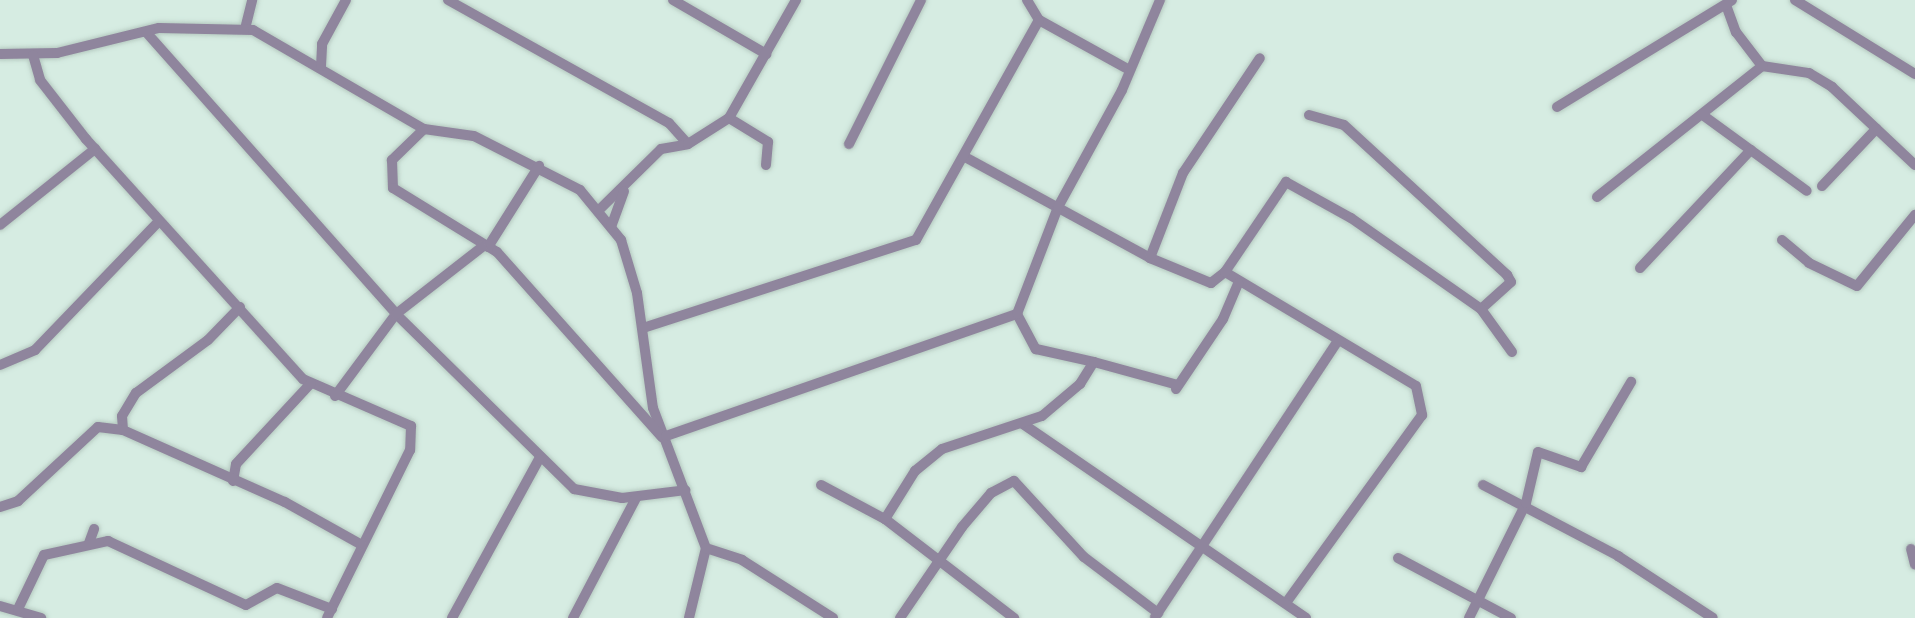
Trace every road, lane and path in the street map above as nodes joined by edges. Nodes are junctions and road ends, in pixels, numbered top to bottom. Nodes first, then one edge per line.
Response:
1 (252, 0) edge
2 (346, 0) edge
3 (448, 0) edge
4 (674, 0) edge
5 (796, 0) edge
6 (921, 0) edge
7 (1029, 0) edge
8 (1040, 0) edge
9 (1160, 0) edge
10 (1796, 0) edge
11 (1729, 2) edge
12 (1037, 16) junction
13 (245, 29) junction
14 (146, 32) junction
15 (322, 44) junction
16 (0, 54) edge
17 (766, 54) junction
18 (33, 55) junction
19 (304, 55) junction
20 (1260, 58) dead end
21 (321, 66) junction
22 (1762, 66) junction
23 (1126, 68) junction
24 (1915, 74) edge
25 (1558, 107) dead end
26 (1309, 115) dead end
27 (1704, 116) junction
28 (729, 118) junction
29 (424, 129) junction
30 (1876, 129) junction
31 (688, 144) junction
32 (849, 144) dead end
33 (95, 149) junction
34 (1751, 150) junction
35 (965, 157) junction
36 (1915, 164) edge
37 (765, 165) dead end
38 (539, 166) junction
39 (1822, 186) dead end
40 (624, 191) junction
41 (1807, 191) dead end
42 (1597, 197) dead end
43 (1058, 207) junction
44 (599, 210) junction
45 (1915, 215) edge
46 (159, 221) junction
47 (0, 225) edge
48 (611, 227) junction
49 (1782, 240) dead end
50 (485, 247) junction
51 (1150, 257) junction
52 (1640, 268) dead end
53 (1224, 272) junction
54 (1238, 283) junction
55 (240, 307) junction
56 (1481, 309) junction
57 (396, 314) junction
58 (1017, 314) junction
59 (643, 328) junction
60 (1337, 342) junction
61 (1511, 352) dead end
62 (1094, 362) junction
63 (0, 365) edge
64 (1631, 382) dead end
65 (311, 383) junction
66 (335, 396) junction
67 (1023, 424) junction
68 (123, 430) junction
69 (665, 438) junction
70 (539, 459) junction
71 (233, 481) junction
72 (821, 485) dead end
73 (1483, 485) dead end
74 (686, 490) junction
75 (636, 498) junction
76 (1525, 503) junction
77 (0, 507) edge
78 (886, 519) junction
79 (94, 529) dead end
80 (89, 542) junction
81 (362, 545) junction
82 (706, 548) junction
83 (1200, 549) junction
84 (1911, 549) dead end
85 (1398, 558) dead end
86 (936, 561) junction
87 (1915, 565) edge
88 (1480, 597) junction
89 (1286, 603) junction
90 (0, 606) edge
91 (18, 609) junction
92 (330, 613) edge
93 (1156, 615) edge
94 (41, 618) edge
95 (452, 618) edge
96 (573, 618) edge
97 (689, 618) edge
98 (833, 618) edge
99 (900, 618) edge
100 (1014, 618) edge
101 (1306, 618) edge
102 (1469, 618) edge
103 (1511, 618) edge
104 (1713, 618) edge

1 - 13 street
2 - 15 street
3 - 31 street
4 - 17 street
5 - 17 street
6 - 32 street
7 - 12 street
8 - 12 street
9 - 23 street
10 - 24 street
11 - 22 street
11 - 25 street
12 - 23 street
12 - 35 street
13 - 14 street
13 - 19 street
14 - 18 street
14 - 57 street
15 - 19 street
15 - 21 street
16 - 18 street
17 - 28 street
18 - 33 street
19 - 21 street
20 - 51 street
21 - 29 street
22 - 27 street
22 - 30 street
23 - 43 street
26 - 56 street
27 - 34 street
27 - 42 street
28 - 31 street
28 - 37 street
29 - 38 street
29 - 50 street
30 - 36 street
30 - 39 street
31 - 40 street
33 - 46 street
33 - 47 street
34 - 41 street
34 - 52 street
35 - 43 street
35 - 59 street
38 - 44 street
38 - 50 street
40 - 44 street
40 - 48 street
43 - 51 street
43 - 58 street
44 - 48 street
45 - 49 street
46 - 55 street
46 - 63 street
48 - 59 street
50 - 57 street
50 - 69 street
51 - 53 street
53 - 54 street
53 - 56 street
54 - 60 street
54 - 62 street
55 - 65 street
55 - 68 street
56 - 61 street
57 - 66 street
57 - 70 street
58 - 62 street
58 - 69 street
59 - 69 street
60 - 83 street
60 - 89 street
62 - 67 street
64 - 76 street
65 - 66 street
65 - 71 street
66 - 81 street
67 - 78 street
67 - 83 street
68 - 71 street
68 - 77 street
69 - 74 street
70 - 75 street
70 - 95 street
71 - 81 street
72 - 78 street
73 - 76 street
74 - 75 street
74 - 82 street
75 - 96 street
76 - 88 street
76 - 104 street
78 - 86 street
79 - 80 street
80 - 91 street
80 - 92 street
81 - 92 street
82 - 97 street
82 - 98 street
83 - 89 street
83 - 93 street
84 - 87 street
85 - 88 street
86 - 93 street
86 - 99 street
86 - 100 street
88 - 102 street
88 - 103 street
89 - 101 street
90 - 91 street
91 - 94 street

